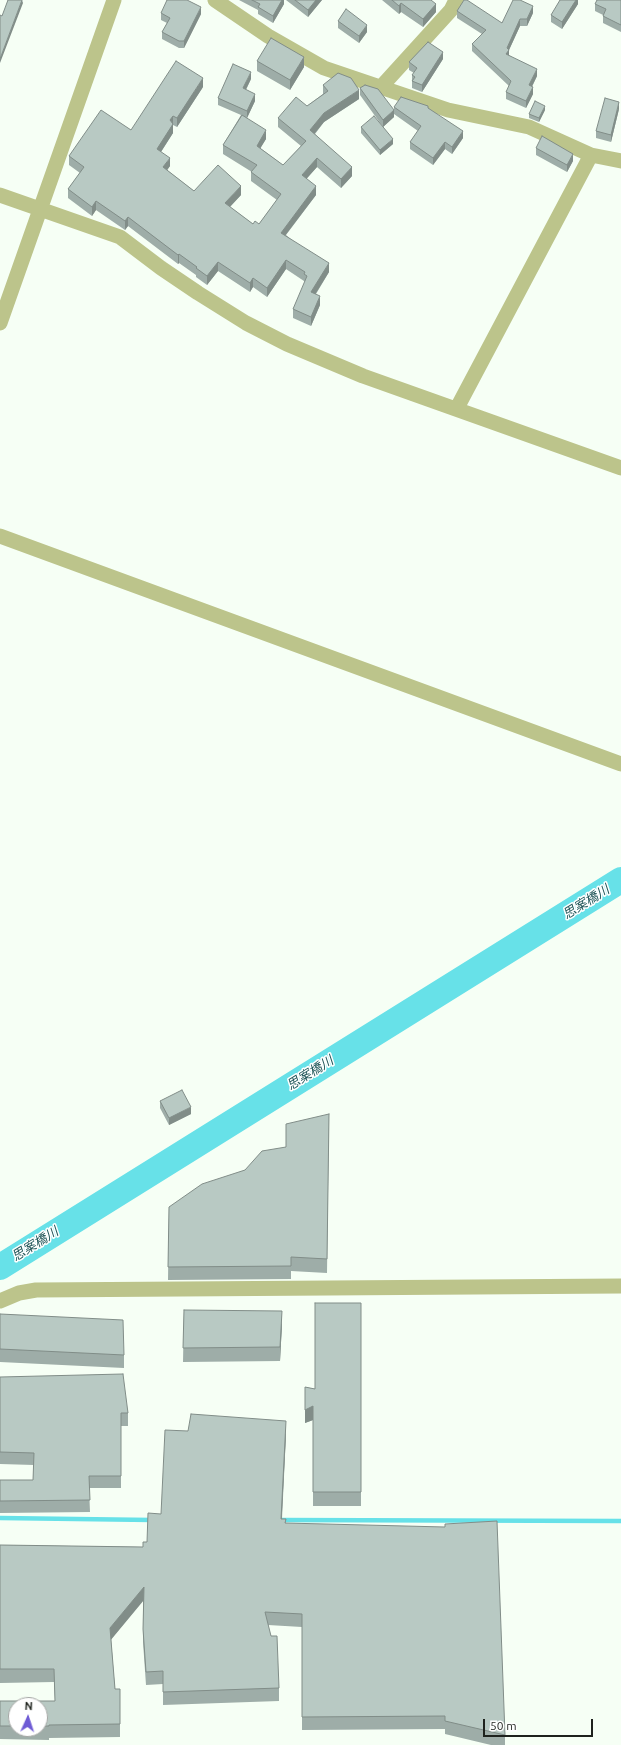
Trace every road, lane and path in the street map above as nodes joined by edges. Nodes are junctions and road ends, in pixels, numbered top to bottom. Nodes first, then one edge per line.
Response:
1 (114, 0) edge
2 (216, 0) edge
3 (456, 0) edge
4 (381, 87) junction
5 (591, 155) junction
6 (621, 161) edge
7 (0, 195) edge
8 (40, 210) junction
9 (0, 323) edge
10 (457, 408) junction
11 (621, 468) edge
12 (0, 536) edge
13 (621, 764) edge
14 (621, 1286) edge
15 (0, 1301) edge

1 - 8 street
2 - 4 street
3 - 4 street
4 - 5 street
5 - 6 street
5 - 10 street
7 - 8 street
8 - 9 street
8 - 10 street
10 - 11 street
12 - 13 street
14 - 15 street

